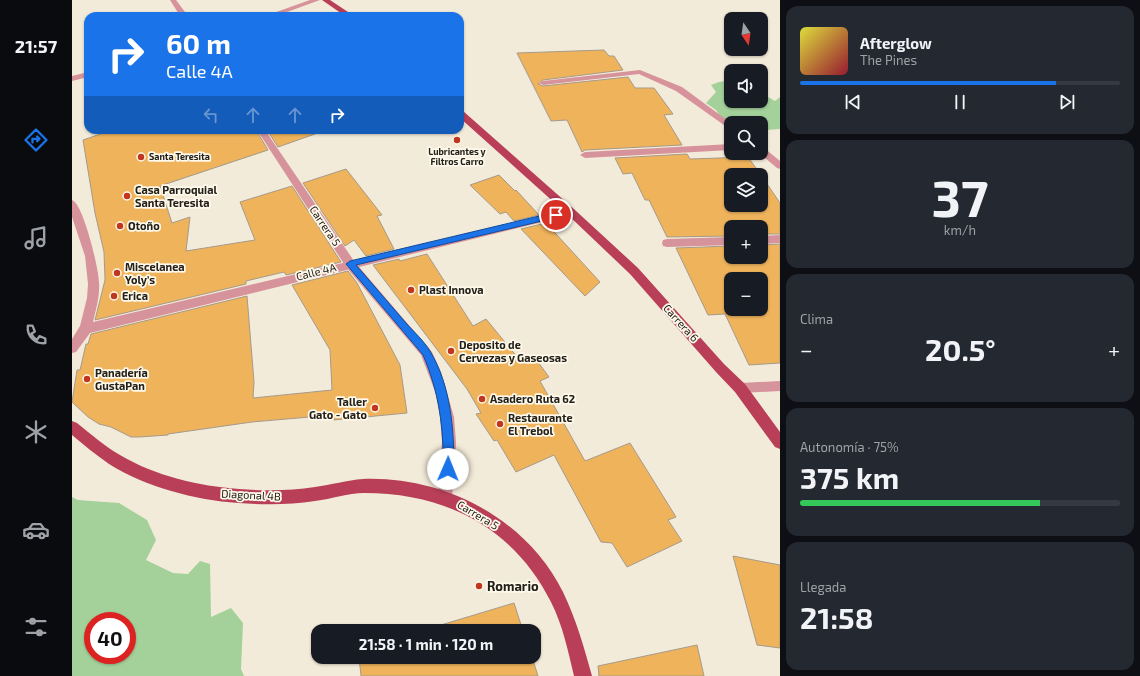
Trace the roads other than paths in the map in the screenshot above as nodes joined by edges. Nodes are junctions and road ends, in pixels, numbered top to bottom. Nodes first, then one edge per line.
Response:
1 (173, 0) edge
2 (317, 0) edge
3 (325, 0) edge
4 (181, 12) edge
5 (281, 12) edge
6 (344, 12) edge
7 (84, 75) edge
8 (72, 79) edge
9 (543, 83) dead end
10 (464, 117) edge
11 (724, 122) edge
12 (264, 134) edge
13 (724, 147) edge
14 (585, 155) dead end
15 (768, 156) edge
16 (780, 166) edge
17 (72, 203) edge
18 (571, 212) junction
19 (780, 239) edge
20 (768, 240) edge
21 (724, 241) edge
22 (667, 242) dead end
23 (350, 264) junction
24 (85, 329) junction
25 (72, 348) edge
26 (780, 386) edge
27 (740, 388) junction
28 (72, 427) edge
29 (780, 443) edge
30 (445, 496) junction
31 (583, 676) edge

1 - 4 street
2 - 5 street
3 - 6 main road
7 - 8 street
9 - 11 street
10 - 18 main road, Carrera 6
12 - 23 street, Carrera 5
13 - 14 street
15 - 16 street
17 - 24 street
18 - 23 street, Calle 4A
18 - 27 main road, Carrera 6
19 - 20 street
21 - 22 street
23 - 24 street, Calle 4A
23 - 30 street, Carrera 5
24 - 25 street
26 - 27 street
27 - 29 main road, Carrera 6
28 - 30 main road, Diagonal 4B
30 - 31 main road, Carrera 5

